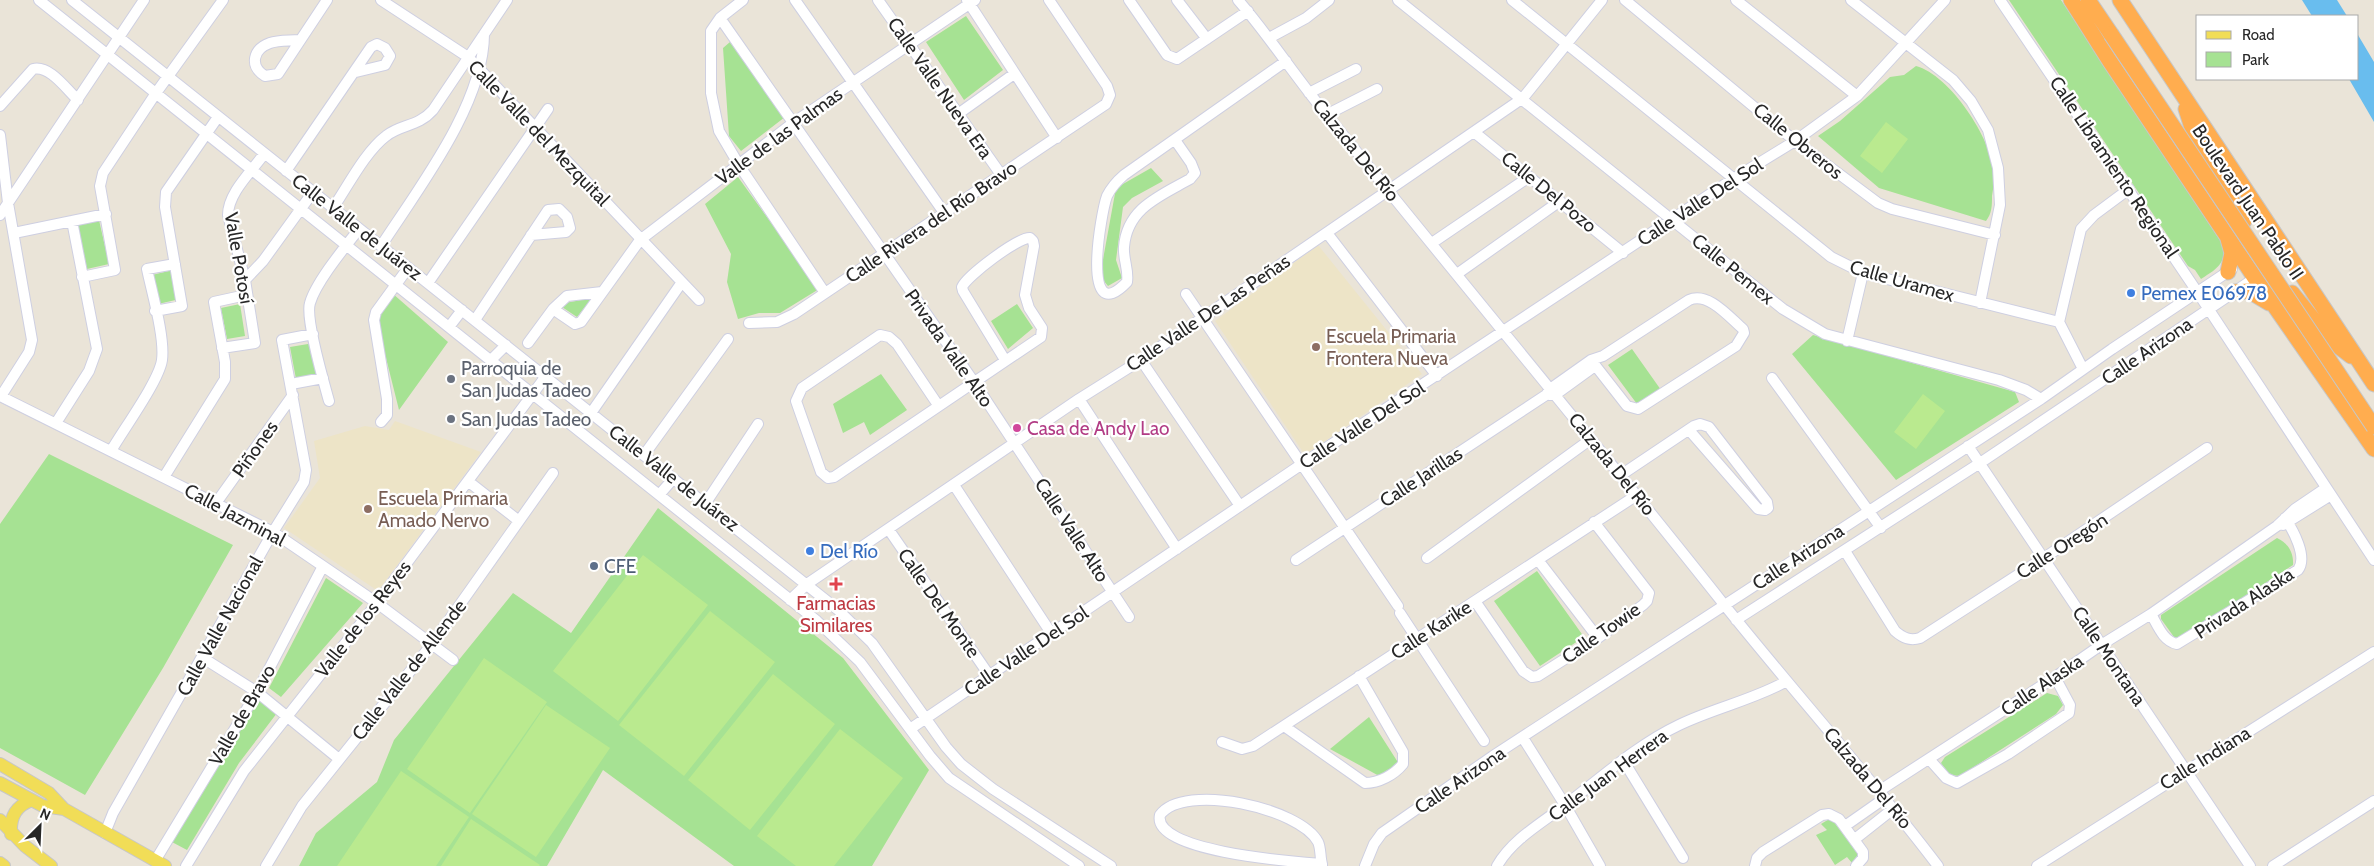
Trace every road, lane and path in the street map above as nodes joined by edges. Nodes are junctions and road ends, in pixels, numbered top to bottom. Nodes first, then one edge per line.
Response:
1 (39, 0) edge
2 (72, 0) edge
3 (144, 0) edge
4 (223, 0) edge
5 (327, 0) edge
6 (381, 0) edge
7 (507, 0) edge
8 (743, 0) edge
9 (795, 0) edge
10 (878, 0) edge
11 (1049, 0) edge
12 (1129, 0) edge
13 (1176, 0) edge
14 (1238, 0) edge
15 (1328, 0) edge
16 (1398, 0) edge
17 (1512, 0) edge
18 (1602, 0) edge
19 (1625, 0) edge
20 (1736, 0) edge
21 (1851, 0) edge
22 (1945, 0) edge
23 (2000, 0) edge
24 (2072, 0) edge
25 (2088, 0) edge
26 (2120, 0) edge
27 (970, 1) edge
28 (1248, 11) junction
29 (720, 18) junction
30 (484, 34) junction
31 (118, 38) junction
32 (1270, 38) junction
33 (1207, 39) junction
34 (299, 40) junction
35 (1566, 44) junction
36 (1905, 44) junction
37 (909, 45) junction
38 (108, 54) junction
39 (468, 57) junction
40 (1286, 61) junction
41 (1356, 69) dead end
42 (480, 70) junction
43 (356, 72) dead end
44 (1014, 74) junction
45 (168, 78) junction
46 (853, 83) junction
47 (1377, 88) dead end
48 (2180, 89) junction
49 (156, 93) junction
50 (1309, 93) junction
51 (1856, 96) junction
52 (1522, 98) junction
53 (78, 100) junction
54 (0, 106) edge
55 (548, 109) dead end
56 (958, 114) junction
57 (1326, 114) junction
58 (218, 117) junction
59 (794, 123) junction
60 (535, 127) junction
61 (1474, 132) junction
62 (206, 133) junction
63 (0, 135) edge
64 (1057, 138) junction
65 (1175, 140) junction
66 (1796, 140) junction
67 (264, 154) junction
68 (739, 165) junction
69 (252, 170) junction
70 (286, 171) junction
71 (1002, 176) junction
72 (1529, 177) junction
73 (1733, 179) junction
74 (2129, 189) junction
75 (1389, 190) junction
76 (312, 192) junction
77 (1560, 201) junction
78 (8, 203) junction
79 (300, 208) junction
80 (333, 208) junction
81 (106, 214) junction
82 (945, 214) junction
83 (0, 215) edge
84 (1673, 220) junction
85 (72, 221) junction
86 (359, 229) junction
87 (14, 233) junction
88 (1327, 233) junction
89 (2226, 233) junction
90 (1994, 235) junction
91 (532, 236) dead end
92 (640, 240) junction
93 (1432, 243) junction
94 (347, 244) junction
95 (380, 246) junction
96 (1623, 253) junction
97 (884, 254) junction
98 (2244, 259) junction
99 (175, 264) junction
100 (408, 268) junction
101 (2257, 271) junction
102 (2228, 272) junction
103 (1863, 273) junction
104 (1457, 274) junction
105 (82, 277) junction
106 (245, 280) junction
107 (682, 282) junction
108 (428, 283) junction
109 (396, 284) junction
110 (602, 292) junction
111 (2234, 292) junction
112 (825, 293) junction
113 (2198, 293) junction
114 (1186, 294) dead end
115 (246, 296) junction
116 (700, 300) dead end
117 (1980, 304) junction
118 (553, 309) junction
119 (462, 310) junction
120 (2208, 310) junction
121 (155, 311) junction
122 (2282, 317) junction
123 (1202, 318) junction
124 (475, 320) junction
125 (2059, 322) junction
126 (749, 323) dead end
127 (449, 327) junction
128 (1504, 332) junction
129 (313, 334) junction
130 (728, 339) dead end
131 (1847, 341) junction
132 (528, 343) dead end
133 (506, 345) junction
134 (222, 348) junction
135 (491, 360) junction
136 (1005, 360) junction
137 (1141, 360) junction
138 (1594, 363) junction
139 (2361, 363) junction
140 (2082, 369) junction
141 (546, 376) junction
142 (1437, 376) junction
143 (323, 378) junction
144 (1772, 378) dead end
145 (974, 382) junction
146 (291, 384) junction
147 (2374, 384) edge
148 (1550, 393) junction
149 (533, 394) junction
150 (293, 395) junction
151 (0, 396) edge
152 (1078, 399) junction
153 (2041, 399) junction
154 (330, 401) dead end
155 (938, 405) junction
156 (591, 413) junction
157 (381, 422) dead end
158 (56, 423) junction
159 (758, 424) dead end
160 (2374, 427) edge
161 (1689, 430) junction
162 (1591, 439) junction
163 (1015, 443) junction
164 (1968, 446) junction
165 (2207, 448) dead end
166 (2374, 449) edge
167 (110, 451) junction
168 (644, 455) junction
169 (1980, 463) junction
170 (1302, 464) junction
171 (552, 473) dead end
172 (1621, 475) junction
173 (164, 477) junction
174 (673, 478) junction
175 (469, 482) junction
176 (954, 485) junction
177 (2329, 492) junction
178 (660, 495) junction
179 (1637, 495) junction
180 (216, 503) junction
181 (705, 504) junction
182 (1240, 506) junction
183 (1869, 511) junction
184 (2287, 520) junction
185 (519, 521) junction
186 (1594, 522) junction
187 (1345, 528) junction
188 (1881, 528) junction
189 (889, 530) junction
190 (272, 532) junction
191 (1178, 549) junction
192 (1844, 551) junction
193 (1427, 558) dead end
194 (2044, 558) junction
195 (1296, 560) dead end
196 (1538, 560) junction
197 (2374, 560) edge
198 (322, 566) junction
199 (807, 584) junction
200 (1112, 591) junction
201 (790, 600) junction
202 (1475, 601) junction
203 (377, 603) junction
204 (1725, 606) junction
205 (2151, 614) junction
206 (1129, 617) dead end
207 (1736, 620) junction
208 (1051, 633) junction
209 (1598, 638) junction
210 (1417, 639) junction
211 (432, 644) junction
212 (2101, 644) junction
213 (2374, 652) edge
214 (203, 658) junction
215 (453, 660) dead end
216 (989, 676) junction
217 (1359, 676) junction
218 (2055, 677) junction
219 (1787, 681) junction
220 (256, 692) junction
221 (286, 716) junction
222 (927, 718) junction
223 (1284, 726) junction
224 (910, 729) junction
225 (1522, 738) junction
226 (1484, 741) dead end
227 (1222, 742) dead end
228 (339, 759) junction
229 (1929, 759) junction
230 (1623, 760) junction
231 (0, 764) edge
232 (961, 764) junction
233 (2186, 770) junction
234 (949, 778) junction
235 (0, 782) edge
236 (1882, 794) junction
237 (32, 800) junction
238 (2374, 801) edge
239 (1565, 805) junction
240 (64, 809) junction
241 (1893, 809) junction
242 (0, 820) edge
243 (1845, 826) junction
244 (105, 832) junction
245 (10, 834) junction
246 (1854, 838) junction
247 (1683, 858) dead end
248 (0, 863) edge
249 (160, 863) edge
250 (1318, 863) edge
251 (4, 866) edge
252 (51, 866) edge
253 (186, 866) edge
254 (266, 866) edge
255 (1079, 866) edge
256 (1111, 866) edge
257 (1365, 866) edge
258 (1497, 866) edge
259 (1600, 866) edge
260 (1755, 866) edge
261 (1856, 866) edge
262 (1938, 866) edge
263 (2037, 866) edge
264 (2250, 866) edge
265 (2273, 866) edge

1 - 38 street, Calle Valle de Juárez
2 - 31 street, Calle Valle de Juárez
3 - 31 street
4 - 45 street
5 - 34 street
6 - 39 street, Calle Valle del Mezquital
7 - 30 street
8 - 29 street
9 - 46 street
10 - 37 street, Calle Valle Nueva Era
11 - 64 street, Calle Rivera del Río Bravo
12 - 33 street
13 - 33 street
14 - 28 street, Calzada Del Río
15 - 32 street
16 - 52 street, Calle Pemex
17 - 35 street, Calle Uramex
18 - 35 street, Calle Valle De Las Peñas
19 - 66 street, Calle Obreros
20 - 51 street
21 - 36 street
22 - 36 street, Calle Valle Del Sol
23 - 74 street, Calle Libramiento Regional
24 - 89 highway
25 - 160 highway, Boulevard Juan Pablo II, bridge
26 - 48 highway, Boulevard Juan Pablo II
27 - 37 street, Valle de las Palmas
27 - 44 street
28 - 32 street, Calzada Del Río
28 - 33 street
29 - 59 street
29 - 68 street
30 - 39 street
30 - 42 street
31 - 38 street
31 - 45 street, Calle Valle de Juárez
32 - 40 street, Calzada Del Río
34 - 34 street
35 - 52 street, Calle Valle De Las Peñas
35 - 73 street, Calle Uramex
36 - 51 street, Calle Valle Del Sol
36 - 90 street
37 - 46 street, Valle de las Palmas
37 - 56 street, Calle Valle Nueva Era
38 - 49 street, Calle Valle de Juárez
38 - 53 street
39 - 42 street, Calle Valle del Mezquital
39 - 80 street
40 - 50 street, Calzada Del Río
40 - 65 street
41 - 50 street
42 - 60 street, Calle Valle del Mezquital
42 - 95 street
43 - 70 street
44 - 56 street
44 - 64 street
45 - 49 street
45 - 58 street, Calle Valle de Juárez
46 - 59 street, Valle de las Palmas
46 - 82 street
47 - 57 street
48 - 101 highway
48 - 139 highway, Boulevard Juan Pablo II
49 - 62 street, Calle Valle de Juárez
49 - 81 street
50 - 57 street, Calzada Del Río
51 - 66 street, Calle Valle Del Sol
52 - 61 street, Calle Valle De Las Peñas
52 - 84 street, Calle Pemex
53 - 54 street
53 - 78 street
55 - 60 street
56 - 71 street, Calle Valle Nueva Era
57 - 75 street, Calzada Del Río
58 - 62 street
58 - 67 street, Calle Valle de Juárez
59 - 68 street, Valle de las Palmas
59 - 97 street
60 - 92 street, Calle Valle del Mezquital
60 - 108 street
61 - 72 street, Calle Del Pozo
61 - 75 street, Calle Valle De Las Peñas
62 - 69 street, Calle Valle de Juárez
62 - 99 street
63 - 78 street
64 - 71 street, Calle Rivera del Río Bravo
65 - 65 street
66 - 73 street, Calle Valle Del Sol
66 - 90 street, Calle Obreros
67 - 69 street, Valle Potosí
67 - 70 street, Calle Valle de Juárez
68 - 92 street, Valle de las Palmas
68 - 112 street
69 - 79 street, Calle Valle de Juárez
69 - 106 street, Valle Potosí
70 - 76 street, Calle Valle de Juárez
71 - 82 street, Calle Rivera del Río Bravo
72 - 77 street, Calle Del Pozo
72 - 93 street
73 - 84 street, Calle Valle Del Sol
73 - 103 street, Calle Uramex
74 - 113 street, Calle Libramiento Regional
74 - 125 street
75 - 88 street, Calle Valle De Las Peñas
75 - 93 street, Calzada Del Río
76 - 79 street
76 - 80 street, Calle Valle de Juárez
77 - 96 street, Calle Del Pozo
77 - 104 street
78 - 83 street
78 - 87 street
79 - 94 street, Calle Valle de Juárez
79 - 106 street
80 - 86 street, Calle Valle de Juárez
81 - 85 street
81 - 105 street
82 - 97 street, Calle Rivera del Río Bravo
84 - 96 street, Calle Valle Del Sol
84 - 131 street, Calle Pemex
85 - 87 street
85 - 105 street
86 - 94 street
86 - 95 street, Calle Valle de Juárez
87 - 151 street
88 - 123 street, Calle Valle De Las Peñas
88 - 142 street
89 - 98 highway
89 - 102 highway
90 - 117 street
91 - 124 street
92 - 107 street, Calle Valle del Mezquital
92 - 110 street, Valle de las Palmas
93 - 104 street, Calzada Del Río
94 - 109 street, Calle Valle de Juárez
94 - 129 street
95 - 100 street, Calle Valle de Juárez
96 - 128 street, Calle Valle Del Sol
97 - 112 street, Calle Rivera del Río Bravo
97 - 145 street, Privada Valle Alto
98 - 101 highway
98 - 102 street, Calle Arizona
99 - 121 street
99 - 121 street
100 - 108 street, Calle Valle de Juárez
100 - 109 street
101 - 111 street, Calle Arizona
101 - 122 highway
101 - 139 highway
102 - 113 street, Calle Arizona
103 - 117 street, Calle Uramex
103 - 131 street
104 - 128 street, Calzada Del Río
105 - 158 street
106 - 115 street, Valle Potosí
107 - 116 street, Calle Valle del Mezquital
107 - 156 street
108 - 119 street, Calle Valle de Juárez
109 - 127 street, Calle Valle de Juárez
109 - 157 street
110 - 118 street
110 - 118 street, Valle de las Palmas
111 - 120 street, Calle Arizona
111 - 122 highway
112 - 126 street, Calle Rivera del Río Bravo
113 - 120 street, Calle Libramiento Regional
113 - 140 street, Calle Arizona
114 - 123 street
115 - 134 street
115 - 134 street, Valle Potosí
117 - 125 street, Calle Uramex
118 - 132 street
119 - 124 street, Calle Valle de Juárez
119 - 127 street
120 - 169 street, Calle Arizona
120 - 177 street, Calle Libramiento Regional
121 - 167 street
122 - 166 highway
123 - 137 street, Calle Valle De Las Peñas
123 - 170 street
124 - 133 street, Calle Valle de Juárez
125 - 140 street
127 - 135 street, Calle Valle de Juárez
128 - 142 street, Calle Valle Del Sol
128 - 148 street, Calzada Del Río
129 - 143 street
129 - 146 street, Calle Valle Nacional
130 - 168 street
131 - 153 street, Calle Pemex
133 - 135 street
133 - 141 street, Calle Valle de Juárez
134 - 173 street
135 - 149 street, Calle Valle de Juárez
136 - 136 street
136 - 145 street
137 - 152 street, Calle Valle De Las Peñas
137 - 182 street
138 - 138 street, Calle Jarillas
138 - 148 street, Calle Jarillas
139 - 147 highway, Boulevard Juan Pablo II
140 - 153 street, Calle Arizona
141 - 149 street, Valle de los Reyes
141 - 156 street, Calle Valle de Juárez
142 - 170 street, Calle Valle Del Sol
143 - 146 street
143 - 154 street
144 - 183 street
145 - 155 street
145 - 163 street, Privada Valle Alto
146 - 150 street, Calle Valle Nacional
148 - 162 street, Calzada Del Río
148 - 187 street, Calle Jarillas
149 - 175 street, Valle de los Reyes
149 - 178 street, Calle Valle de Juárez
150 - 180 street, Piñones
150 - 190 street, Calle Valle Nacional
151 - 158 street, Calle Jazminal
152 - 163 street, Calle Valle De Las Peñas
152 - 191 street
153 - 164 street, Calle Arizona
155 - 155 street
156 - 168 street, Calle Valle de Juárez
158 - 167 street, Calle Jazminal
159 - 181 street
161 - 161 street
161 - 172 street
162 - 172 street, Calzada Del Río
162 - 193 street
163 - 176 street, Calle Valle De Las Peñas
163 - 200 street, Calle Valle Alto
164 - 169 street, Calle Montana
164 - 183 street, Calle Arizona
165 - 194 street, Calle Oregón
167 - 173 street, Calle Jazminal
168 - 174 street, Calle Valle de Juárez
169 - 188 street, Calle Arizona
169 - 194 street, Calle Montana
170 - 182 street, Calle Valle Del Sol
170 - 187 street
171 - 185 street, Calle Valle de Allende
172 - 179 street, Calzada Del Río
173 - 180 street, Calle Jazminal
174 - 178 street
174 - 181 street, Calle Valle de Juárez
175 - 185 street
175 - 203 street, Valle de los Reyes
176 - 189 street, Calle Valle De Las Peñas
176 - 208 street
177 - 184 street, Calle Alaska
177 - 197 street, Calle Libramiento Regional
178 - 201 street, Calle Valle de Juárez
179 - 186 street, Calle Karike
179 - 204 street, Calzada Del Río
180 - 190 street, Calle Jazminal
181 - 199 street, Calle Valle de Juárez
182 - 191 street, Calle Valle Del Sol
183 - 188 street
183 - 204 street, Calle Arizona
184 - 205 street, Calle Alaska
184 - 205 street, Privada Alaska
185 - 211 street, Calle Valle de Allende
186 - 196 street, Calle Karike
186 - 209 street, Calle Towie
187 - 195 street, Calle Jarillas
187 - 210 street
188 - 192 street, Calle Arizona
189 - 199 street, Calle Valle De Las Peñas
189 - 216 street, Calle Del Monte
190 - 198 street, Calle Jazminal
190 - 214 street, Calle Valle Nacional
191 - 200 street, Calle Valle Del Sol
192 - 194 street, Calle Oregón
192 - 207 street, Calle Arizona
194 - 212 street, Calle Montana
196 - 202 street, Calle Karike
196 - 209 street
198 - 203 street, Calle Jazminal
198 - 220 street, Valle de Bravo
199 - 201 street, Calle Valle De Las Peñas
199 - 222 street, Calle Valle de Juárez
200 - 206 street, Calle Valle Alto
200 - 208 street, Calle Valle Del Sol
201 - 224 street, Calle Valle de Juárez
202 - 209 street, Calle Towie
202 - 210 street, Calle Karike
203 - 211 street, Calle Jazminal
203 - 221 street, Valle de los Reyes
204 - 207 street, Calzada Del Río
204 - 225 street, Calle Arizona
205 - 212 street, Calle Alaska
207 - 219 street, Calzada Del Río
208 - 216 street, Calle Valle Del Sol
210 - 217 street, Calle Karike
210 - 226 street
211 - 215 street, Calle Jazminal
211 - 228 street, Calle Valle de Allende
212 - 218 street, Calle Alaska
212 - 233 street, Calle Montana
213 - 233 street, Calle Indiana
214 - 220 street
214 - 244 street, Calle Valle Nacional
216 - 222 street, Calle Valle Del Sol
217 - 223 street, Calle Karike
217 - 223 street
218 - 229 street, Calle Alaska
218 - 229 street
219 - 230 street, Calle Juan Herrera
219 - 236 street, Calzada Del Río
220 - 221 street
220 - 249 street, Valle de Bravo
221 - 228 street
221 - 253 street, Valle de los Reyes
222 - 224 street, Calle Valle Del Sol
222 - 232 street, Calle Valle de Juárez
223 - 227 street, Calle Karike
224 - 234 street, Calle Valle de Juárez
225 - 239 street
225 - 257 street, Calle Arizona
228 - 254 street, Calle Valle de Allende
229 - 236 street, Calle Alaska
230 - 239 street, Calle Juan Herrera
230 - 247 street
231 - 240 main road
232 - 234 street
232 - 256 street, Calle Valle de Juárez
233 - 263 street, Calle Indiana
233 - 264 street, Calle Montana
234 - 255 street, Calle Valle de Juárez
235 - 237 main road
236 - 241 street, Calzada Del Río
236 - 243 street, Calle Alaska
237 - 240 main road
237 - 245 main road
238 - 265 street
239 - 258 street, Calle Juan Herrera
239 - 259 street
240 - 244 main road
241 - 246 street
241 - 262 street, Calzada Del Río
242 - 245 main road
243 - 246 street
243 - 260 street
244 - 249 main road
245 - 252 main road
246 - 261 street
248 - 251 main road
250 - 250 street

